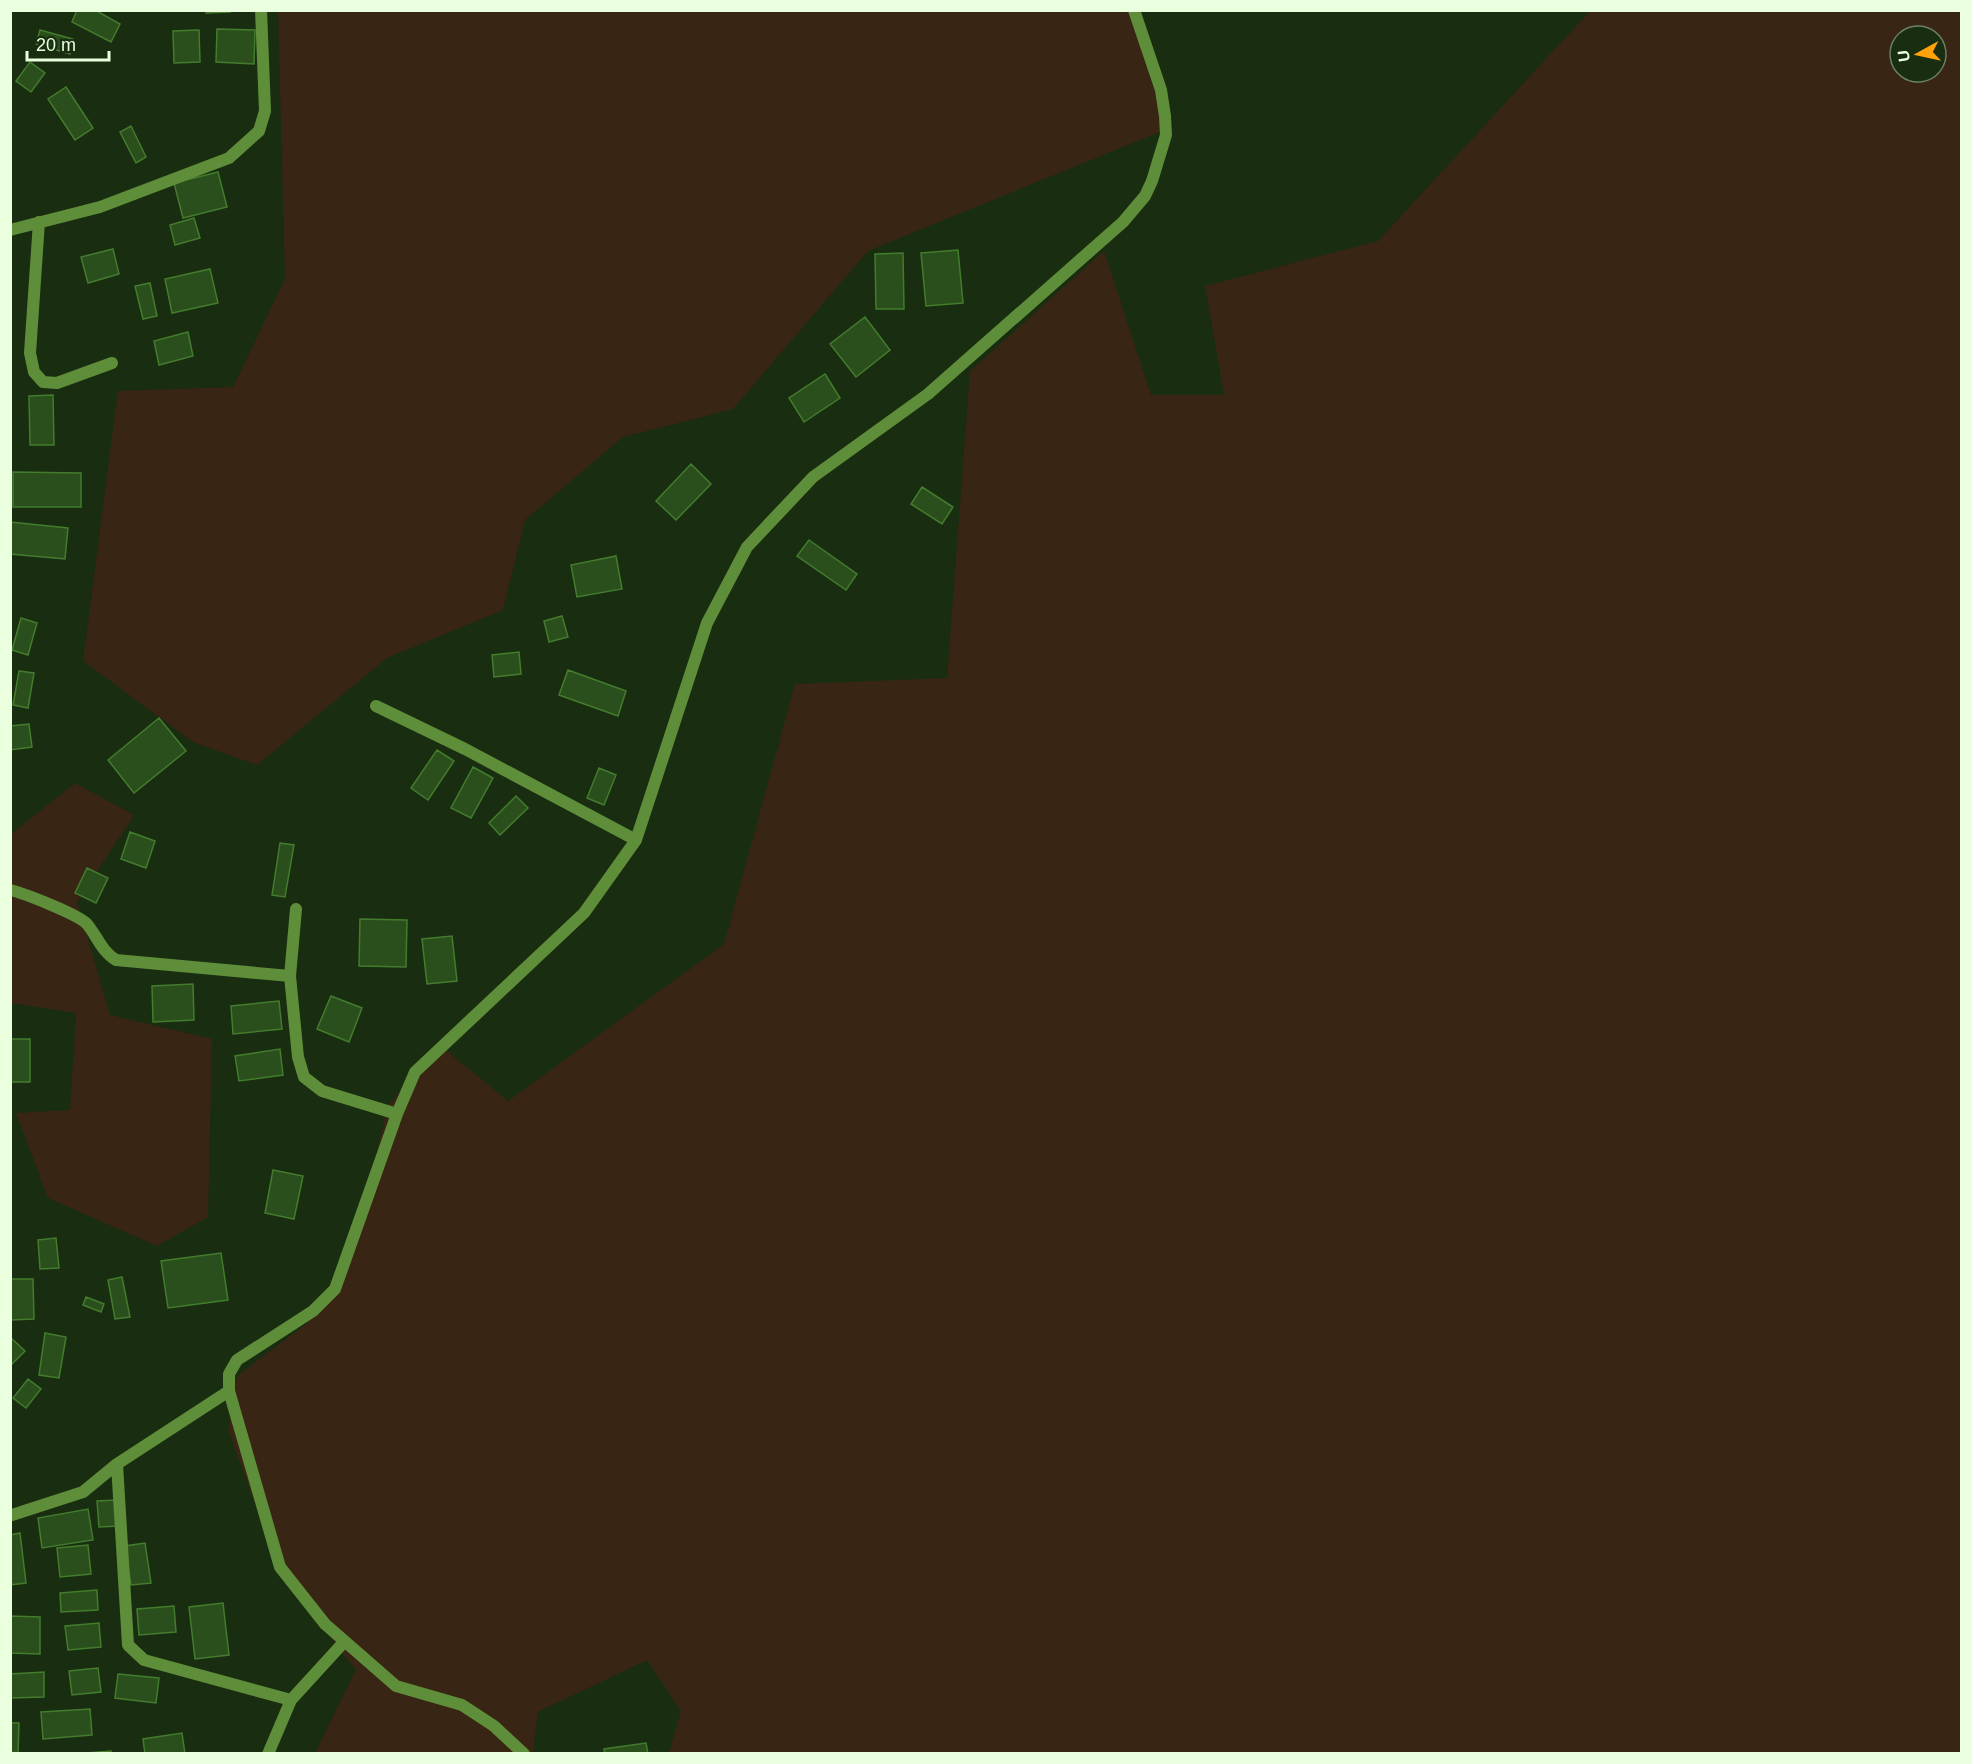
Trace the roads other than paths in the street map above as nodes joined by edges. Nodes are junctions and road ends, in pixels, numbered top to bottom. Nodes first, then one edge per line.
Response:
1 (261, 10) edge
2 (1134, 10) edge
3 (39, 222) junction
4 (10, 230) edge
5 (112, 363) dead end
6 (376, 706) dead end
7 (636, 840) junction
8 (10, 890) edge
9 (296, 909) dead end
10 (290, 976) junction
11 (397, 1114) junction
12 (228, 1391) junction
13 (117, 1464) junction
14 (12, 1515) dead end
15 (344, 1642) junction
16 (291, 1700) junction
17 (268, 1754) edge
18 (524, 1754) edge

1 - 3 street
2 - 7 street
3 - 4 street
3 - 5 street
6 - 7 street
7 - 11 street
8 - 10 street
9 - 10 street
10 - 11 street
11 - 12 street
12 - 13 street
12 - 15 street
13 - 14 street
13 - 16 street
15 - 16 street
15 - 18 street
16 - 17 street

